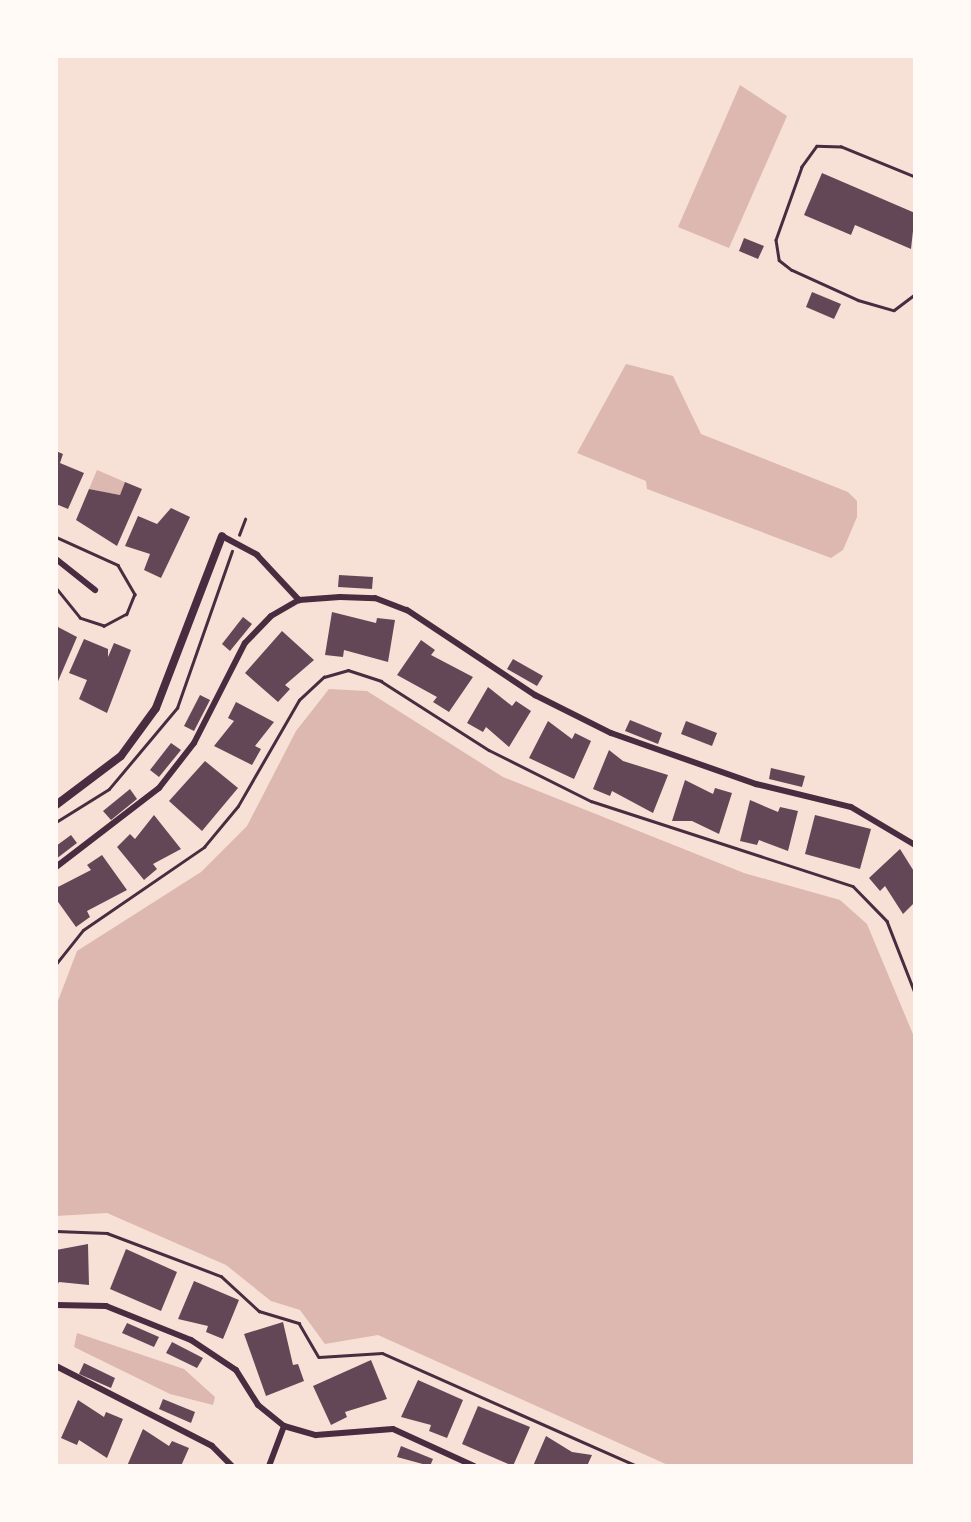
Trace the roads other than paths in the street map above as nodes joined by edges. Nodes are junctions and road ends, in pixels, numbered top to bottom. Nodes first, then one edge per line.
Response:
1 (915, 177) edge
2 (915, 294) edge
3 (222, 536) joint
4 (56, 559) edge
5 (95, 590) dead end
6 (299, 600) junction
7 (56, 805) edge
8 (915, 845) edge
9 (56, 867) edge
10 (56, 1305) edge
11 (56, 1366) edge
12 (284, 1426) junction
13 (232, 1466) edge
14 (269, 1466) edge
15 (474, 1466) edge

1 - 2 lane
3 - 6 street
3 - 7 street
4 - 5 street
6 - 8 street
6 - 9 street
10 - 12 street
11 - 13 street
12 - 14 street
12 - 15 street

